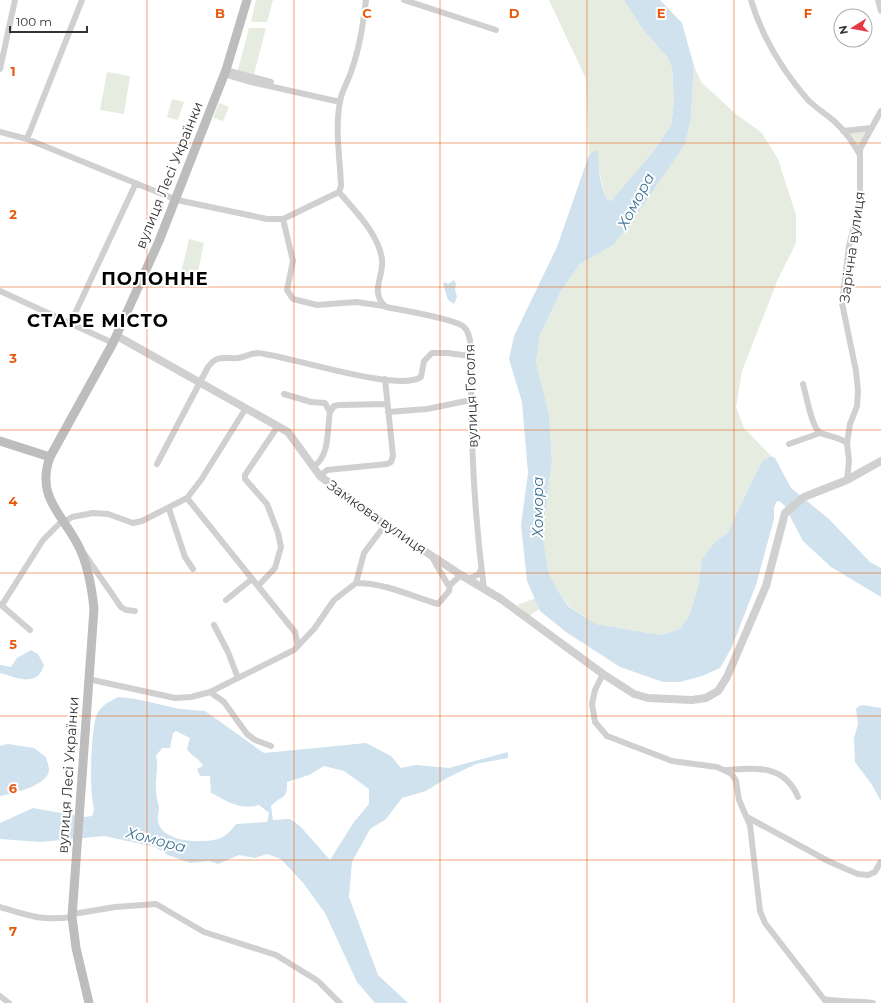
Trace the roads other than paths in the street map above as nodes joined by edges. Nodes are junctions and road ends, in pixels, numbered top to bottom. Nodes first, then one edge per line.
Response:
1 (14, 0) edge
2 (82, 0) edge
3 (247, 0) edge
4 (366, 0) edge
5 (404, 0) edge
6 (751, 0) edge
7 (878, 0) edge
8 (881, 11) edge
9 (496, 30) dead end
10 (0, 68) edge
11 (225, 72) junction
12 (341, 100) junction
13 (881, 111) edge
14 (872, 126) junction
15 (881, 126) edge
16 (843, 130) junction
17 (0, 132) edge
18 (27, 139) junction
19 (860, 155) junction
20 (136, 183) junction
21 (339, 192) junction
22 (176, 200) junction
23 (283, 219) junction
24 (0, 291) edge
25 (376, 293) junction
26 (368, 304) junction
27 (386, 307) junction
28 (70, 324) junction
29 (115, 339) junction
30 (471, 356) junction
31 (385, 379) junction
32 (200, 382) junction
33 (802, 384) dead end
34 (284, 394) dead end
35 (471, 400) junction
36 (326, 403) junction
37 (388, 404) junction
38 (339, 405) junction
39 (246, 408) junction
40 (330, 412) junction
41 (388, 412) junction
42 (278, 426) junction
43 (820, 433) junction
44 (0, 441) edge
45 (788, 444) dead end
46 (847, 444) junction
47 (50, 457) junction
48 (881, 462) edge
49 (157, 464) dead end
50 (317, 464) junction
51 (881, 466) edge
52 (327, 470) junction
53 (860, 473) junction
54 (320, 476) junction
55 (847, 480) junction
56 (187, 498) junction
57 (169, 508) junction
58 (64, 521) junction
59 (385, 526) junction
60 (79, 549) junction
61 (432, 555) junction
62 (192, 568) dead end
63 (481, 569) junction
64 (464, 577) junction
65 (252, 579) junction
66 (356, 583) junction
67 (450, 585) junction
68 (258, 586) junction
69 (484, 589) junction
70 (226, 600) dead end
71 (1, 604) edge
72 (135, 611) dead end
73 (214, 624) dead end
74 (30, 630) dead end
75 (296, 634) junction
76 (306, 638) junction
77 (298, 646) junction
78 (603, 674) junction
79 (238, 678) junction
80 (88, 679) junction
81 (221, 686) junction
82 (210, 692) junction
83 (224, 702) junction
84 (271, 746) dead end
85 (740, 769) junction
86 (724, 770) junction
87 (736, 781) junction
88 (798, 797) dead end
89 (752, 823) junction
90 (880, 863) edge
91 (0, 907) edge
92 (73, 916) junction
93 (0, 996) edge
94 (827, 1001) edge
95 (9, 1003) edge
96 (89, 1003) edge
97 (340, 1003) edge
98 (816, 1003) edge
99 (874, 1003) edge

1 - 10 street
2 - 18 street
3 - 11 main road, вулиця Лесі Українки
4 - 12 street
5 - 9 street
6 - 16 street
7 - 8 street
11 - 12 street
11 - 22 main road, вулиця Лесі Українки
12 - 21 street
13 - 14 street
14 - 15 street
14 - 16 street
14 - 19 street
16 - 19 street
17 - 18 street
18 - 20 street
19 - 46 street, Зарічна вулиця
20 - 22 street
20 - 28 street
21 - 23 street
21 - 25 street
22 - 23 street
22 - 29 main road, вулиця Лесі Українки
23 - 26 street, вулиця Гоголя
24 - 28 street
25 - 26 street
25 - 27 street
26 - 27 street, вулиця Гоголя
27 - 30 street, вулиця Гоголя
28 - 29 street
29 - 32 street, Замкова вулиця
29 - 47 main road, вулиця Лесі Українки
30 - 31 street
30 - 35 street, вулиця Гоголя
31 - 32 street
31 - 37 street
32 - 39 street, Замкова вулиця
32 - 49 street
33 - 43 street
34 - 36 street
35 - 41 street
35 - 63 street, вулиця Гоголя
36 - 38 street
36 - 40 street
37 - 38 street
37 - 41 street
38 - 40 street
39 - 42 street, Замкова вулиця
39 - 56 street
40 - 50 street
41 - 52 street
42 - 50 street, Замкова вулиця
42 - 68 street
43 - 45 street
43 - 46 street
44 - 47 main road
46 - 55 street, Зарічна вулиця
47 - 58 main road, вулиця Лесі Українки
48 - 53 street
50 - 52 street
50 - 54 street, Замкова вулиця
51 - 53 street
52 - 54 street
53 - 55 street
54 - 59 street, Замкова вулиця
55 - 78 street, Замкова вулиця
56 - 57 street
56 - 65 street
57 - 58 street
57 - 62 street
58 - 60 main road, вулиця Лесі Українки
58 - 71 street
59 - 61 street, Замкова вулиця
59 - 66 street
60 - 72 street, вулиця Лесі Українки
60 - 80 main road, вулиця Лесі Українки
61 - 64 street, Замкова вулиця
61 - 67 street
63 - 64 street
63 - 69 street, вулиця Гоголя
64 - 67 street
64 - 69 street, Замкова вулиця
65 - 68 street
65 - 70 street
66 - 67 street
66 - 76 street
68 - 75 street
69 - 78 street, Замкова вулиця
71 - 74 street
73 - 79 street
75 - 76 street
75 - 77 street
76 - 77 street
77 - 79 street
78 - 86 street
79 - 81 street
80 - 82 street
80 - 92 main road, вулиця Лесі Українки
81 - 82 street
81 - 83 street
82 - 83 street
83 - 84 street
85 - 86 street
85 - 87 street
85 - 88 street
86 - 87 street
87 - 89 street
89 - 90 street
89 - 94 street
91 - 92 street
92 - 96 main road, вулиця Лесі Українки
92 - 97 street
93 - 95 street
94 - 98 street
94 - 99 street

